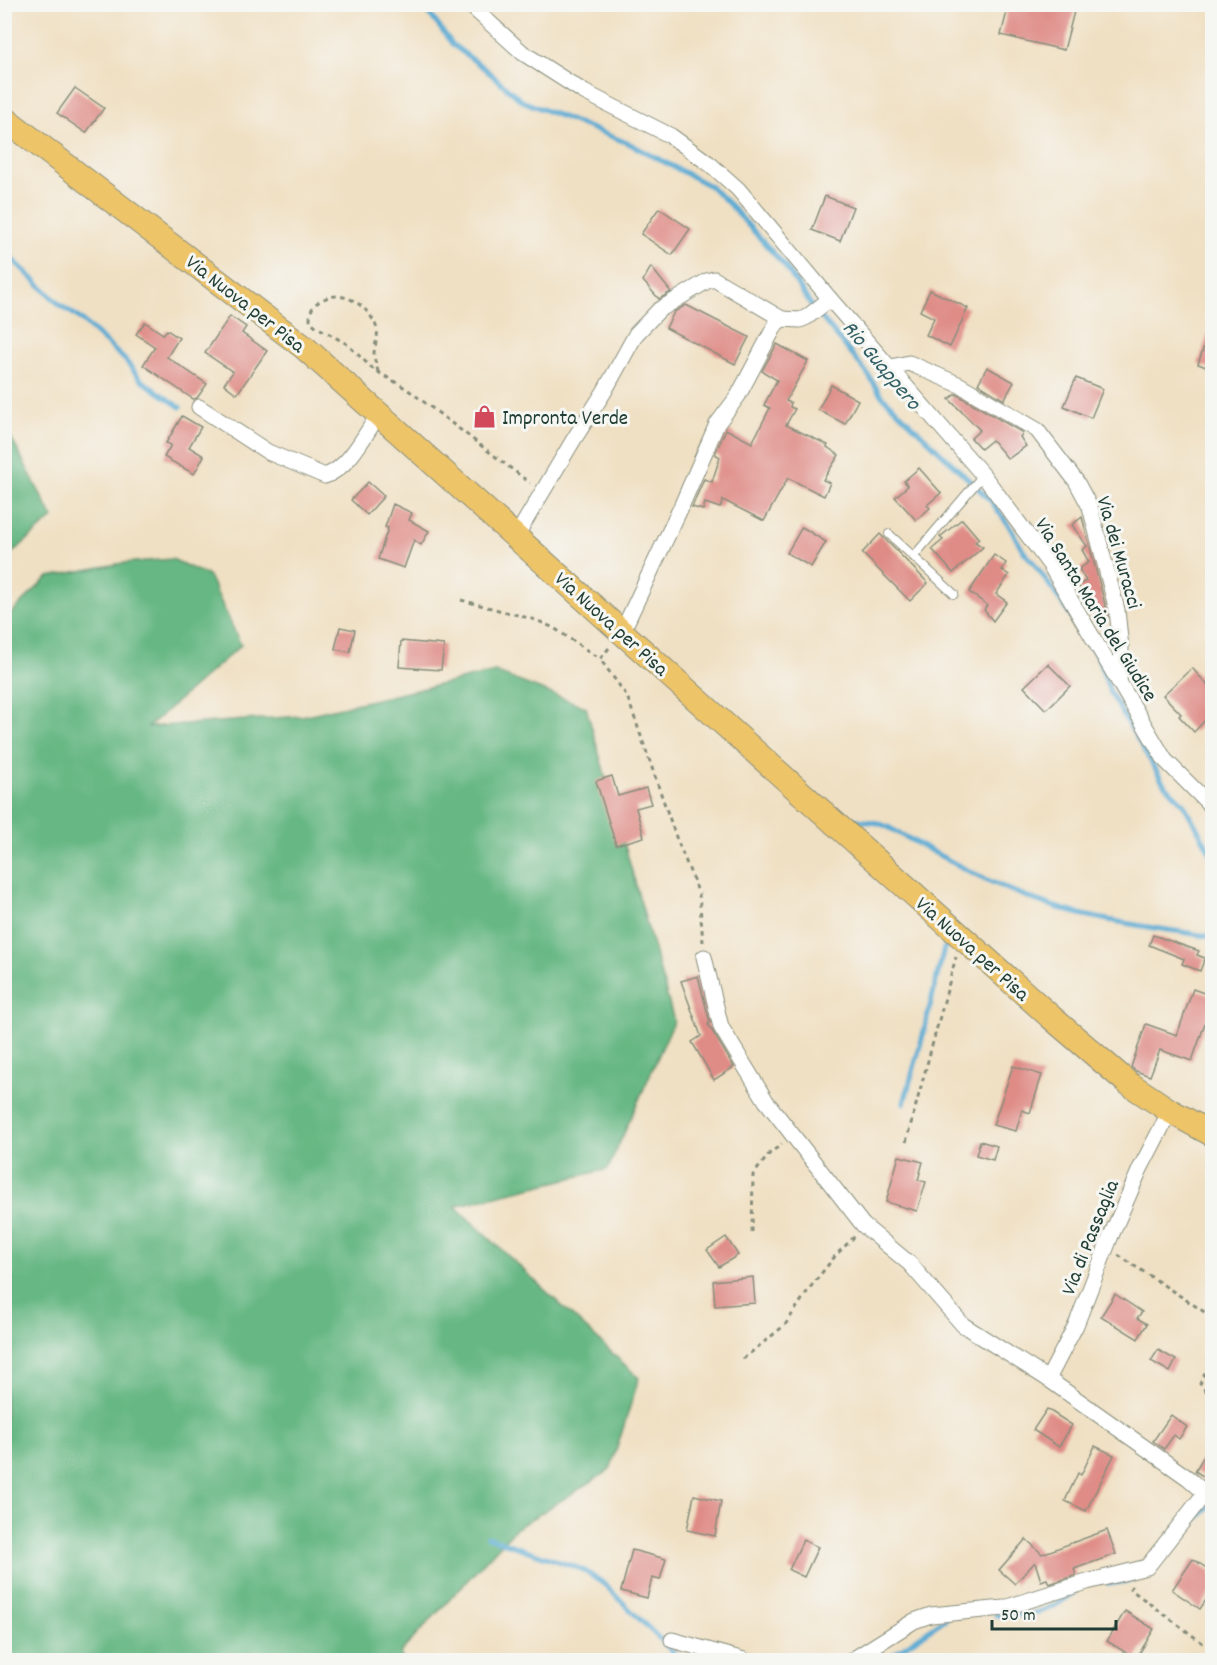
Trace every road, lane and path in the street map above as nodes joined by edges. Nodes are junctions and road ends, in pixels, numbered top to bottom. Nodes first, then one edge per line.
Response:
1 (469, 4) edge
2 (4, 118) edge
3 (827, 301) junction
4 (782, 319) junction
5 (891, 367) junction
6 (378, 372) junction
7 (199, 407) dead end
8 (379, 414) junction
9 (980, 478) junction
10 (542, 495) junction
11 (890, 534) dead end
12 (515, 538) junction
13 (914, 556) junction
14 (954, 594) dead end
15 (461, 600) dead end
16 (622, 632) junction
17 (600, 659) junction
18 (1119, 682) junction
19 (1212, 807) edge
20 (961, 938) junction
21 (704, 957) joint
22 (1170, 1111) junction
23 (1212, 1134) edge
24 (793, 1135) junction
25 (906, 1142) dead end
26 (865, 1227) junction
27 (752, 1232) dead end
28 (1107, 1247) junction
29 (1212, 1317) edge
30 (1212, 1356) edge
31 (743, 1359) dead end
32 (1048, 1379) junction
33 (1212, 1399) edge
34 (1147, 1567) junction
35 (672, 1640) dead end
36 (1212, 1650) edge
37 (744, 1660) edge
38 (852, 1660) edge

1 - 3 street, Via Santa Maria del Giudice
2 - 8 main road, Via Nuova per Pisa
3 - 4 street
3 - 5 street, Via Santa Maria del Giudice
4 - 10 street
4 - 16 street
5 - 9 street, Via Santa Maria del Giudice
5 - 18 street, Via dei Muracci
6 - 6 path
6 - 10 path
7 - 8 street
8 - 12 main road, Via Nuova per Pisa
9 - 13 lane
9 - 18 street, Via Santa Maria del Giudice
10 - 12 street
11 - 13 lane
12 - 16 main road, Via Nuova per Pisa
13 - 14 lane
15 - 17 path
16 - 17 path
16 - 20 main road, Via Nuova per Pisa
17 - 21 path
18 - 19 street, Via Santa Maria del Giudice
20 - 22 main road, Via Nuova per Pisa
20 - 25 path
21 - 24 street
22 - 23 main road, Via Nuova per Pisa
22 - 28 street, Via di Passaglia
24 - 26 street
24 - 27 path
26 - 31 path
26 - 32 street
28 - 29 path
28 - 32 street, Via di Passaglia
30 - 33 path
32 - 34 street
34 - 36 path
34 - 38 street
35 - 37 street

